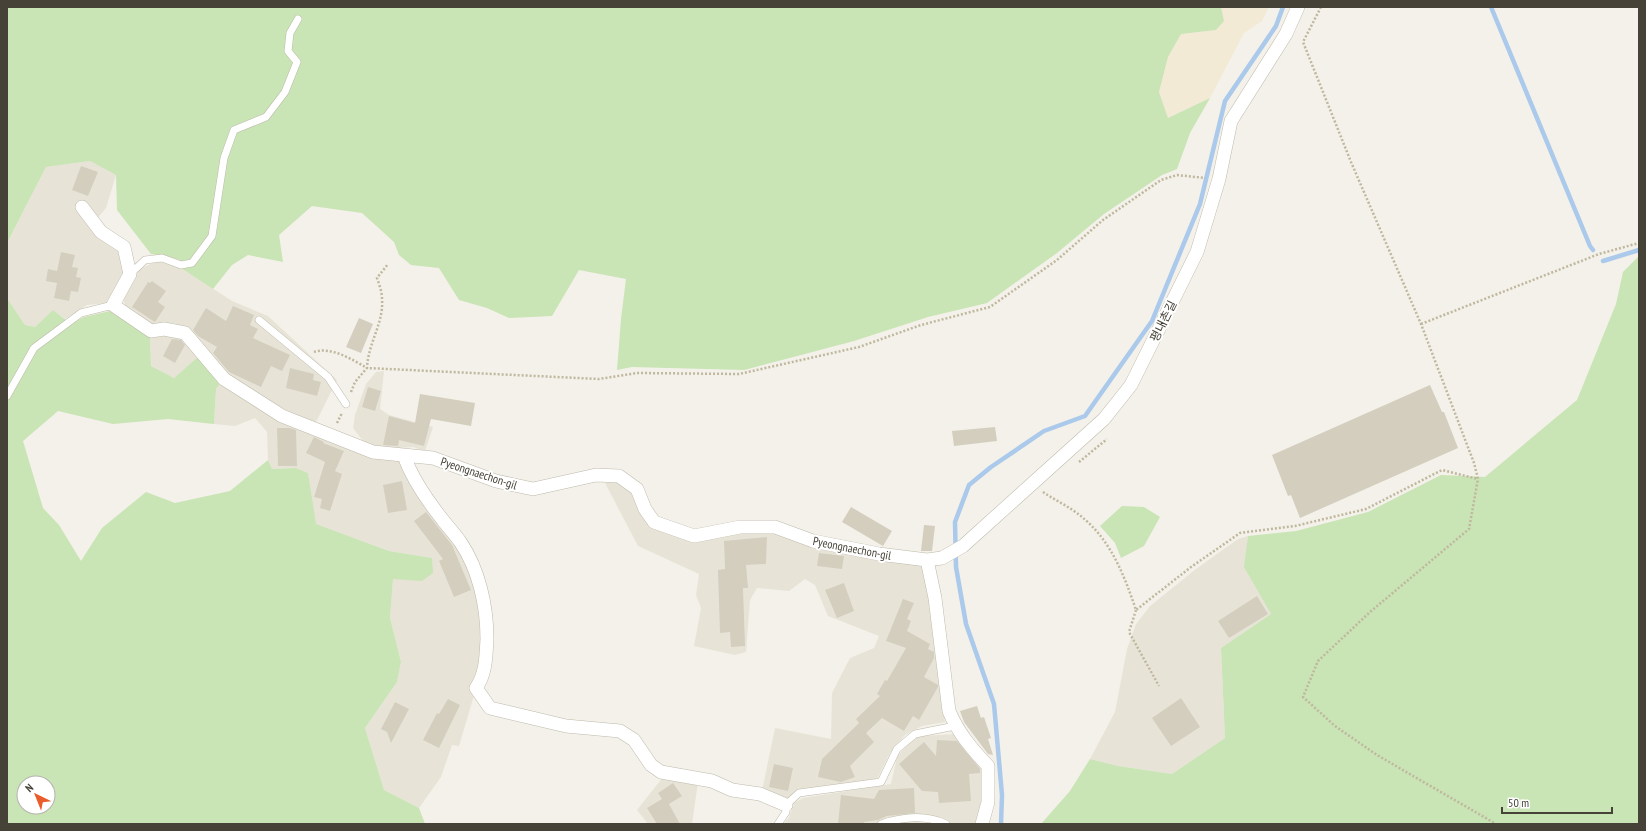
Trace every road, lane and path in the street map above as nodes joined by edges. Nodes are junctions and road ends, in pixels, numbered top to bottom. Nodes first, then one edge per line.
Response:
1 (1298, 7) edge
2 (1321, 7) edge
3 (298, 19) dead end
4 (1211, 178) dead end
5 (82, 207) dead end
6 (1639, 244) edge
7 (388, 264) dead end
8 (130, 274) junction
9 (114, 305) junction
10 (259, 320) dead end
11 (1421, 324) junction
12 (302, 356) junction
13 (367, 368) junction
14 (7, 396) edge
15 (346, 404) junction
16 (331, 436) junction
17 (404, 456) junction
18 (1478, 479) junction
19 (1043, 492) dead end
20 (927, 560) junction
21 (1136, 610) junction
22 (1159, 686) dead end
23 (955, 726) junction
24 (786, 805) junction
25 (778, 824) edge
26 (881, 824) edge
27 (946, 824) edge
28 (982, 824) edge
29 (1496, 824) edge

1 - 20 street, 평내촌길
2 - 11 path
3 - 8 lane
4 - 13 path
5 - 8 street
6 - 11 path
7 - 13 path
8 - 9 street
9 - 14 lane
9 - 16 street, Pyeongnaechon-gil
10 - 12 lane
11 - 18 path
12 - 13 path
12 - 15 lane
13 - 15 path
15 - 16 path
16 - 17 street, Pyeongnaechon-gil
17 - 20 street, Pyeongnaechon-gil
17 - 24 street
18 - 21 path
18 - 29 path
19 - 21 path
20 - 23 street
21 - 22 path
23 - 24 lane
23 - 28 street
24 - 25 lane
26 - 27 lane

